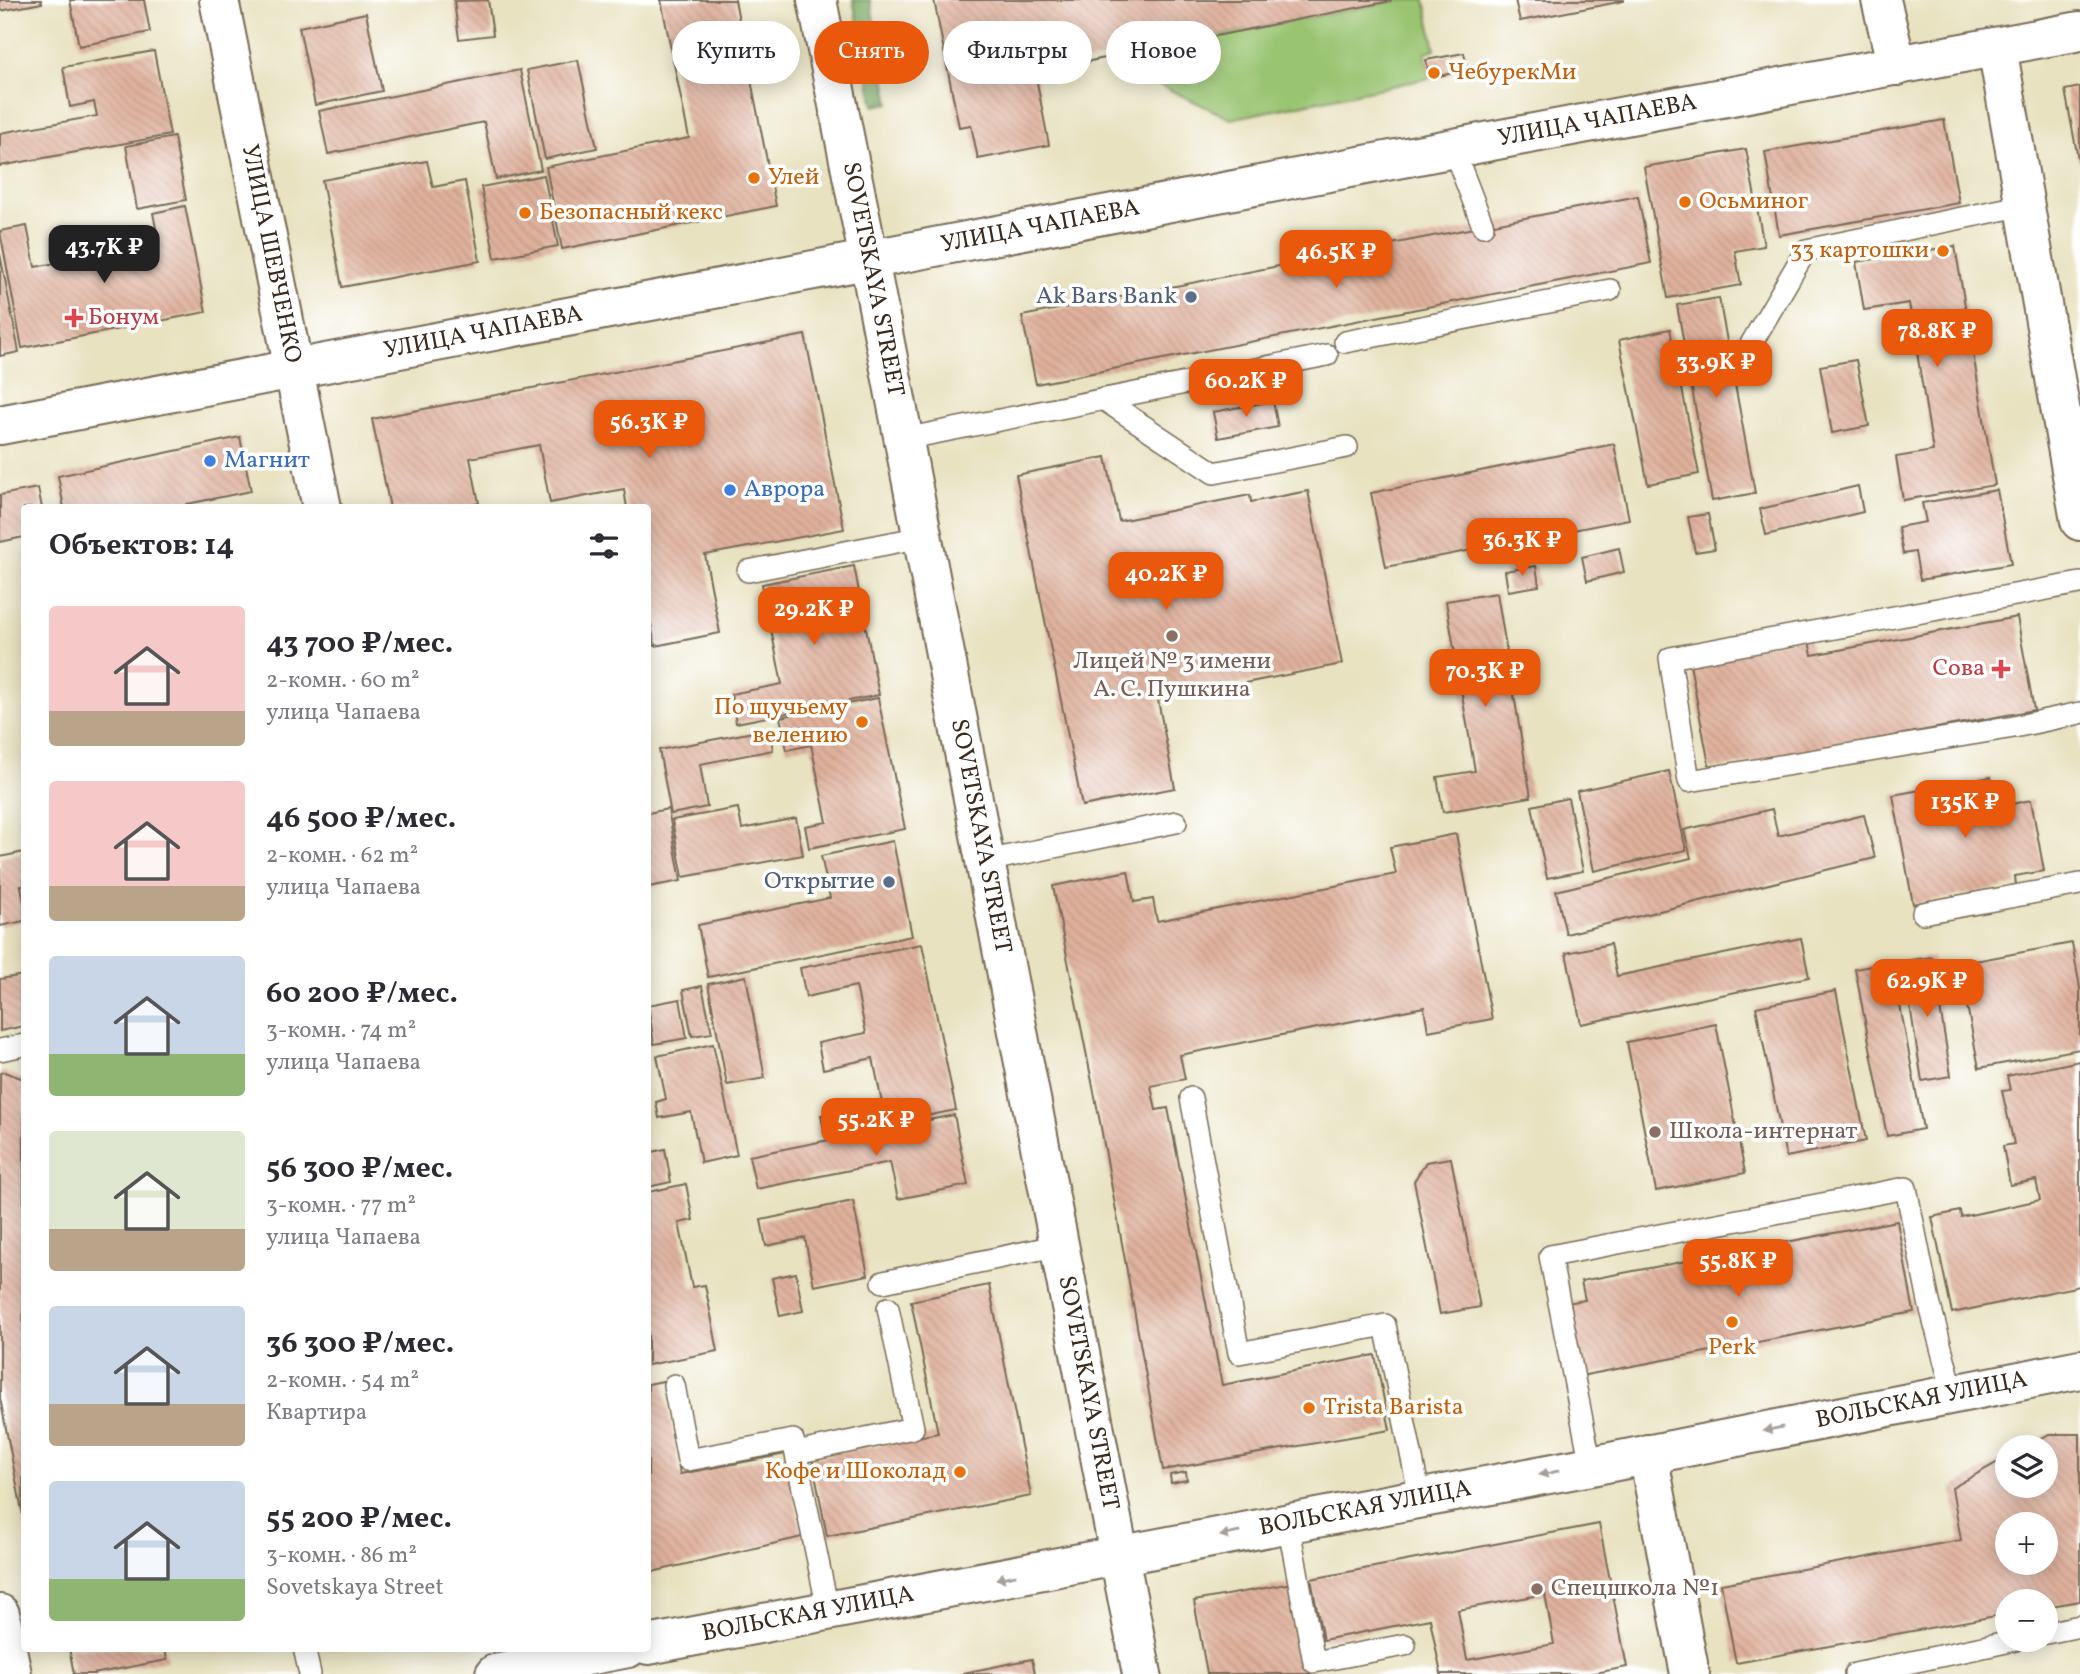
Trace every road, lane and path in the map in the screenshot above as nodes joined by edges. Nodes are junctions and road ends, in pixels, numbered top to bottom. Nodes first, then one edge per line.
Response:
1 (219, 0) edge
2 (817, 0) edge
3 (1881, 0) edge
4 (2080, 31) edge
5 (1997, 47) junction
6 (1897, 66) junction
7 (1453, 148) junction
8 (2025, 205) junction
9 (1483, 226) dead end
10 (869, 260) junction
11 (1609, 290) dead end
12 (1496, 294) dead end
13 (1485, 314) junction
14 (1345, 342) dead end
15 (1751, 344) dead end
16 (1327, 355) dead end
17 (294, 369) junction
18 (1103, 398) junction
19 (0, 425) edge
20 (904, 439) junction
21 (1346, 447) dead end
22 (321, 504) edge
23 (2080, 521) edge
24 (922, 537) junction
25 (748, 571) dead end
26 (2080, 583) edge
27 (2080, 713) edge
28 (1176, 822) dead end
29 (986, 861) junction
30 (2080, 884) edge
31 (1923, 913) dead end
32 (21, 1046) edge
33 (0, 1050) edge
34 (1191, 1098) dead end
35 (1060, 1245) junction
36 (883, 1282) dead end
37 (888, 1308) dead end
38 (2080, 1369) edge
39 (674, 1385) dead end
40 (1953, 1394) junction
41 (796, 1453) junction
42 (1648, 1454) junction
43 (1591, 1466) junction
44 (1420, 1498) junction
45 (1288, 1523) junction
46 (1120, 1555) junction
47 (828, 1611) junction
48 (21, 1614) edge
49 (0, 1617) edge
50 (2080, 1626) edge
51 (2058, 1631) edge
52 (651, 1644) edge
53 (1995, 1644) edge
54 (1405, 1645) dead end
55 (305, 1652) edge
56 (606, 1652) edge
57 (558, 1661) edge
58 (12, 1674) edge
59 (310, 1674) edge
60 (495, 1674) edge
61 (1142, 1674) edge
62 (1690, 1674) edge
63 (1855, 1674) edge

1 - 17 street, УЛИЦА ШЕВЧЕНКО
2 - 10 street, SOVETSKAYA STREET
3 - 6 street
4 - 5 street, УЛИЦА ЧАПАЕВА
5 - 6 street, УЛИЦА ЧАПАЕВА
5 - 8 street
6 - 7 street, УЛИЦА ЧАПАЕВА
7 - 9 lane
7 - 10 street, УЛИЦА ЧАПАЕВА
8 - 15 lane
8 - 23 street
10 - 17 street, УЛИЦА ЧАПАЕВА
10 - 20 street, SOVETSKAYA STREET
11 - 13 lane
12 - 13 lane
13 - 14 lane
16 - 18 lane
17 - 19 street, УЛИЦА ЧАПАЕВА
17 - 22 street, УЛИЦА ШЕВЧЕНКО
18 - 20 lane
18 - 21 lane
20 - 24 street, SOVETSKAYA STREET
24 - 25 lane
24 - 29 street, SOVETSKAYA STREET
26 - 27 lane
28 - 29 lane
29 - 35 street, SOVETSKAYA STREET
30 - 31 lane
32 - 33 lane
34 - 44 lane
35 - 36 lane
35 - 46 street, SOVETSKAYA STREET
37 - 41 lane
38 - 40 street, ВОЛЬСКАЯ УЛИЦА
39 - 41 lane
40 -> 42 street, ВОЛЬСКАЯ УЛИЦА
40 - 43 lane
41 - 47 lane
42 - 43 street, ВОЛЬСКАЯ УЛИЦА
42 - 62 street
43 -> 44 street, ВОЛЬСКАЯ УЛИЦА
44 - 45 street, ВОЛЬСКАЯ УЛИЦА
45 -> 46 street, ВОЛЬСКАЯ УЛИЦА
45 - 54 lane
46 -> 47 street, ВОЛЬСКАЯ УЛИЦА
46 - 61 street, SOVETSKAYA STREET
47 - 52 street, ВОЛЬСКАЯ УЛИЦА
48 - 49 lane
49 - 58 street
50 - 51 lane
53 - 63 lane
55 - 59 lane
56 - 57 street
57 - 60 street

